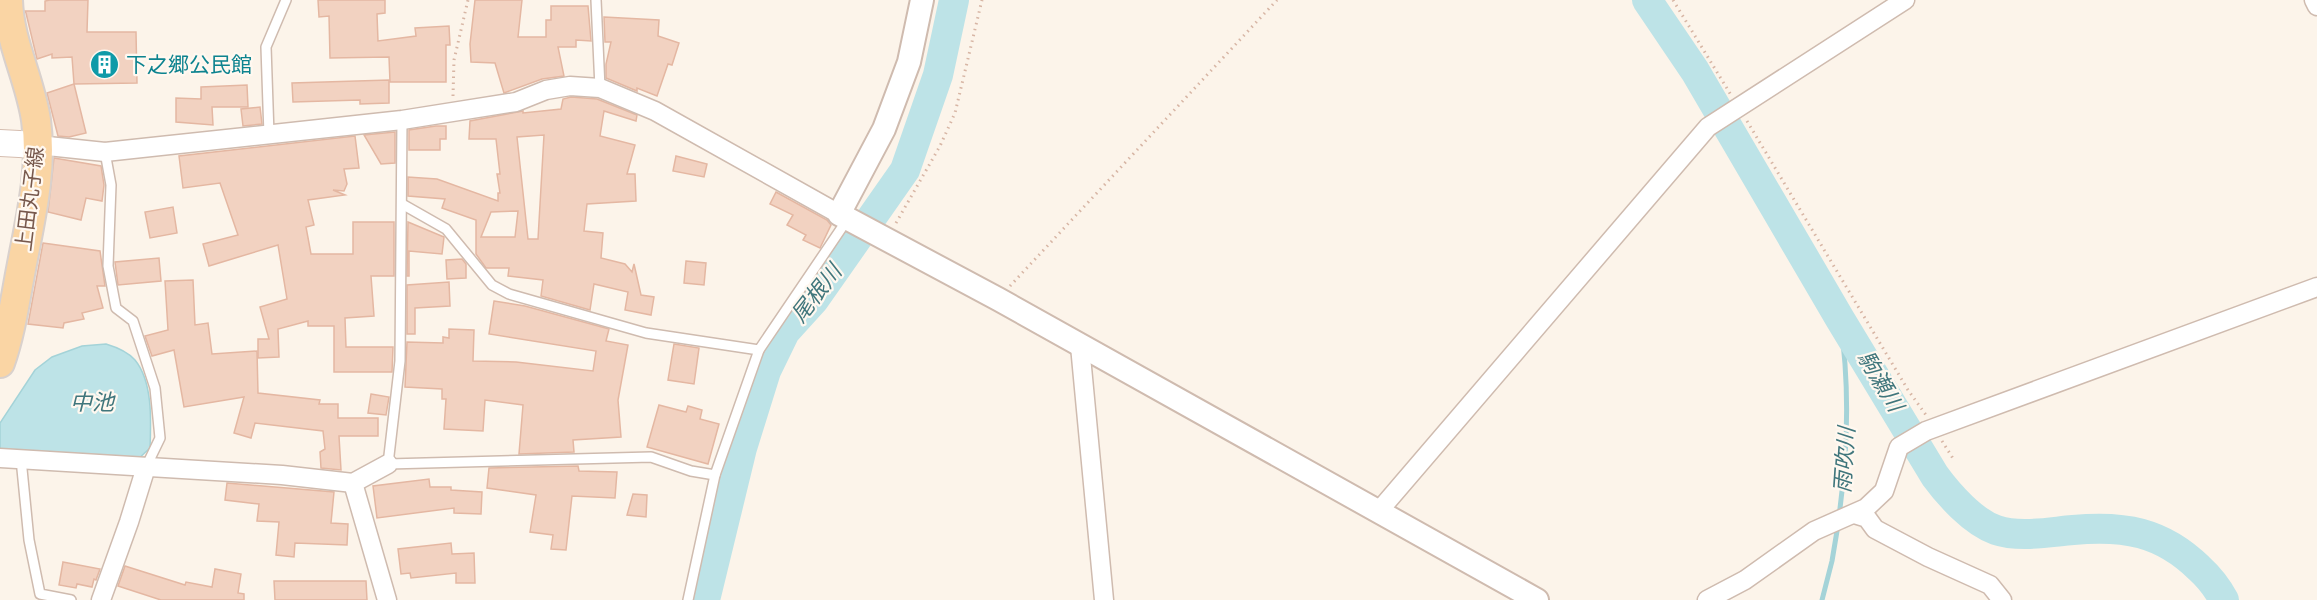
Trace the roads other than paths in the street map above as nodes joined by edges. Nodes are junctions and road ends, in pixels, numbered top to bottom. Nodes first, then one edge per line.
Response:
1 (8, 0) edge
2 (286, 0) edge
3 (596, 0) edge
4 (922, 0) edge
5 (1905, 0) edge
6 (2314, 0) edge
7 (2317, 6) edge
8 (600, 88) junction
9 (402, 120) junction
10 (269, 135) junction
11 (0, 143) edge
12 (38, 145) junction
13 (105, 152) junction
14 (402, 204) junction
15 (847, 217) junction
16 (2317, 287) edge
17 (1080, 346) junction
18 (759, 350) junction
19 (0, 363) edge
20 (0, 458) edge
21 (21, 459) junction
22 (388, 464) junction
23 (146, 467) junction
24 (715, 475) junction
25 (353, 483) junction
26 (1378, 512) junction
27 (1844, 517) junction
28 (71, 600) edge
29 (101, 600) edge
30 (387, 600) edge
31 (688, 600) edge
32 (1104, 600) edge
33 (1537, 600) edge
34 (1707, 600) edge
35 (2002, 600) edge

1 - 12 main road, 上田丸子線
2 - 10 lane
3 - 8 lane
4 - 15 street
5 - 26 street
6 - 7 street
8 - 9 street
8 - 15 street
9 - 10 street
9 - 14 lane
10 - 13 street
11 - 12 main road
12 - 13 street
12 - 19 main road, 上田丸子線
13 - 23 lane
14 - 18 lane
14 - 22 lane
15 - 17 street
15 - 18 lane
16 - 27 street
17 - 26 street
17 - 32 street
18 - 24 lane
20 - 21 street
21 - 23 street
21 - 28 lane
22 - 24 lane
22 - 25 street
23 - 25 street
23 - 29 street
24 - 31 lane
25 - 30 street
26 - 33 street
27 - 34 street
27 - 35 street

